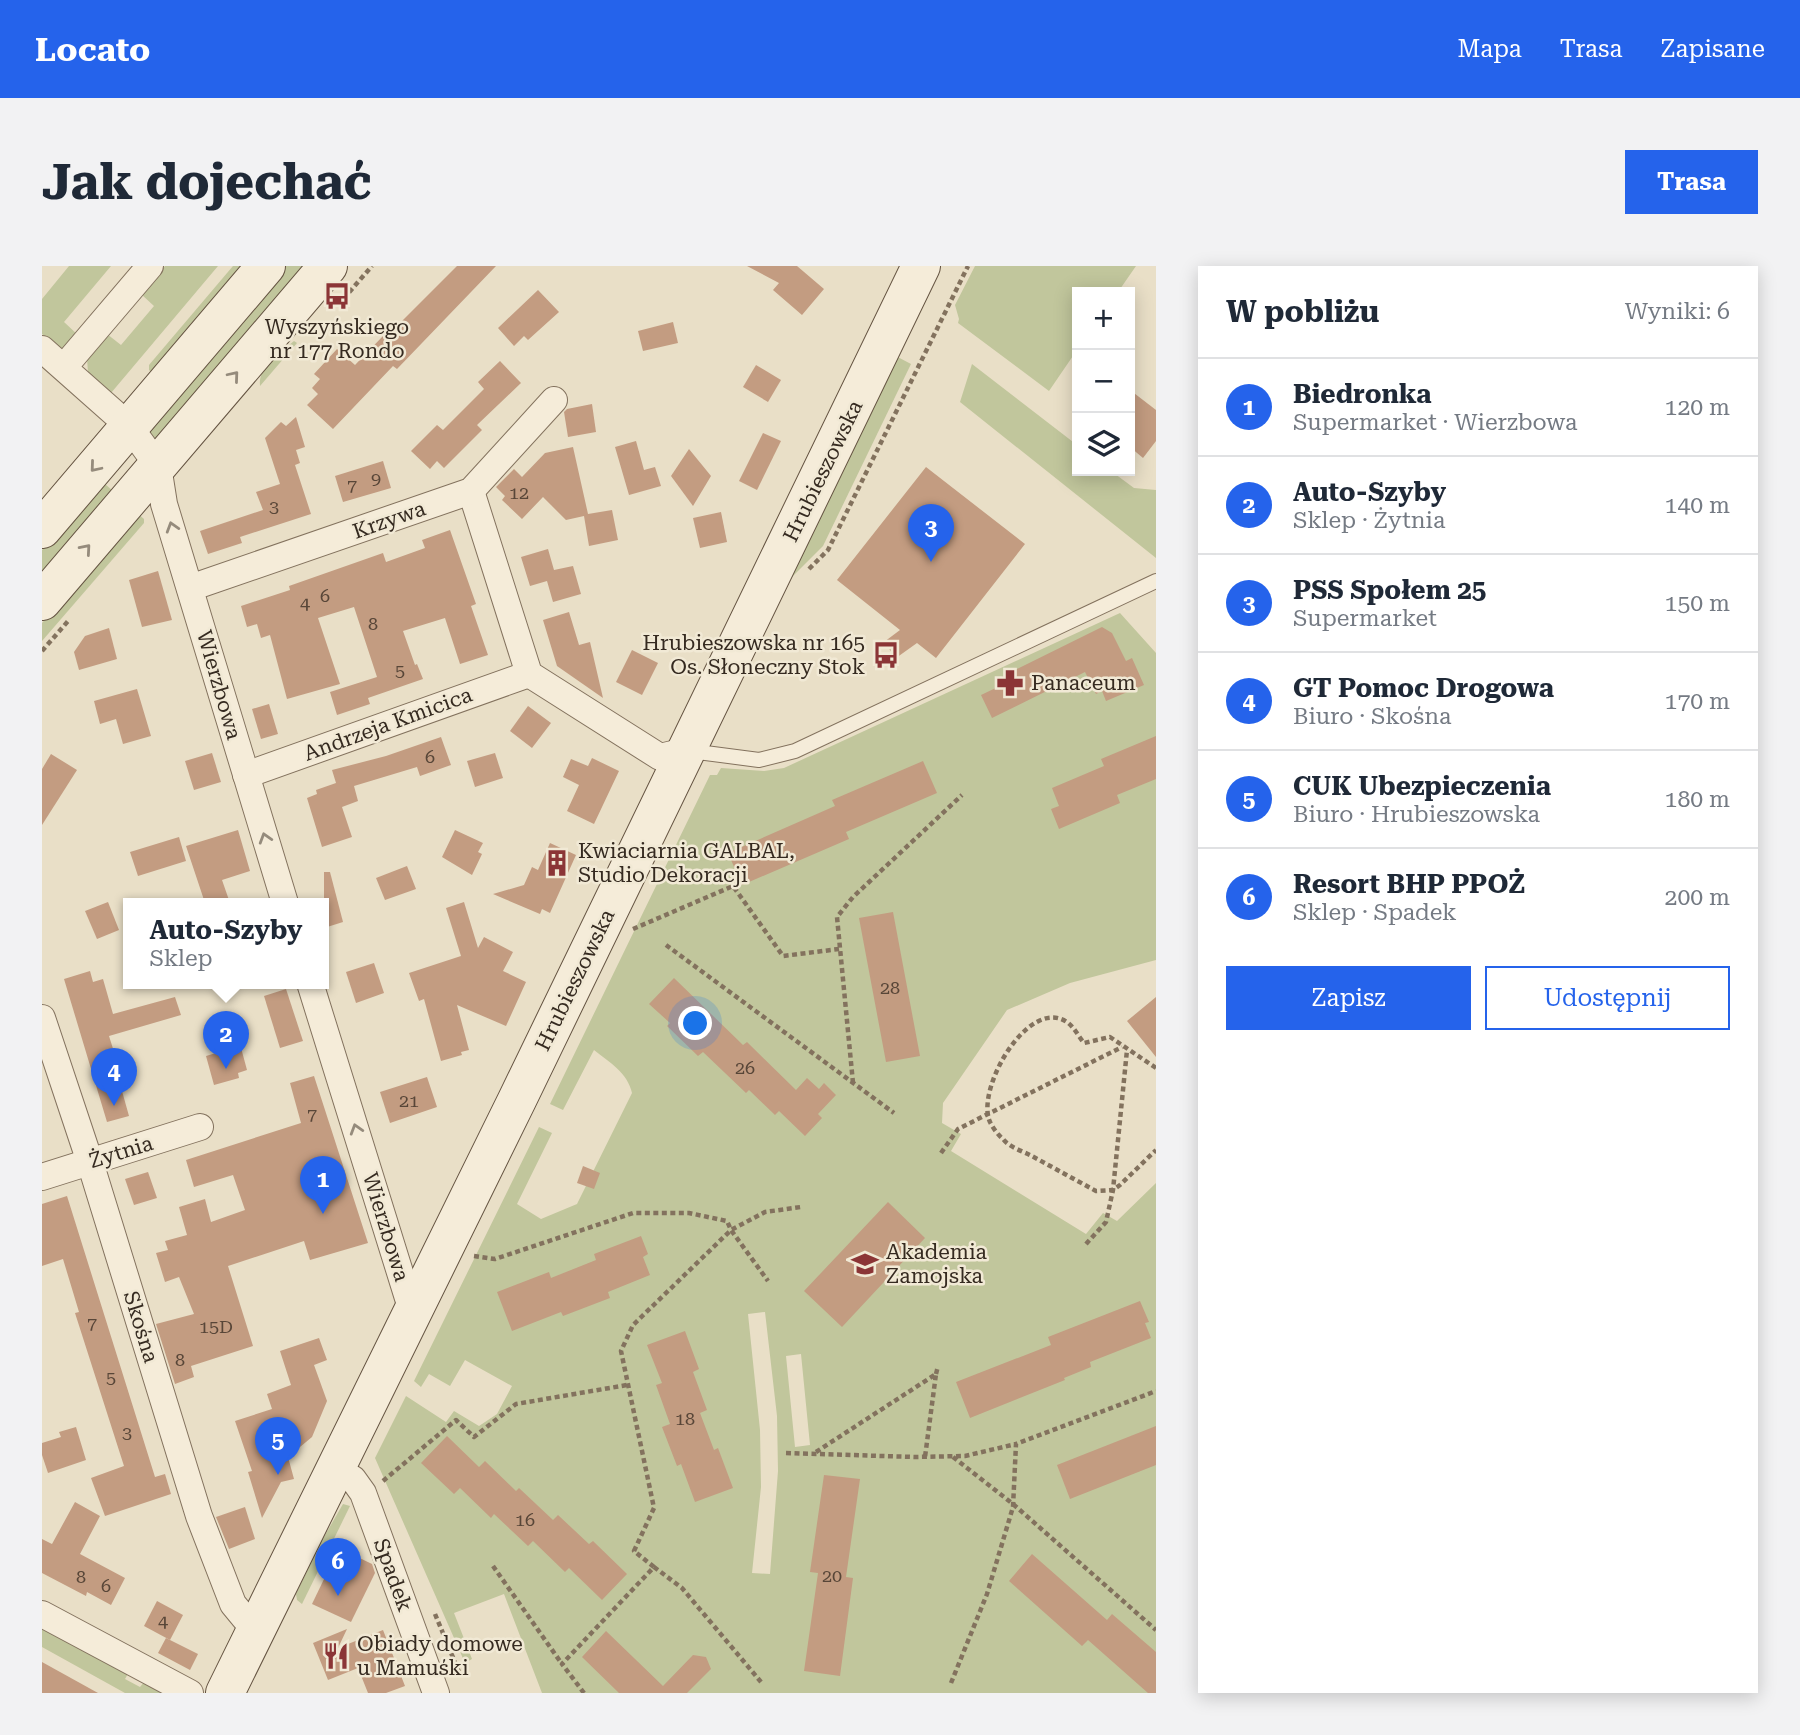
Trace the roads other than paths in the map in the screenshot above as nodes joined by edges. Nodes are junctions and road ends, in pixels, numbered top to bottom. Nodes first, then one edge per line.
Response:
1 (150, 266) edge
2 (266, 266) edge
3 (328, 266) edge
4 (921, 266) edge
5 (42, 349) edge
6 (64, 367) junction
7 (554, 400) dead end
8 (129, 426) junction
9 (158, 466) junction
10 (471, 491) junction
11 (42, 529) edge
12 (1156, 581) edge
13 (190, 588) junction
14 (42, 601) edge
15 (529, 674) junction
16 (685, 751) junction
17 (246, 775) junction
18 (283, 898) edge
19 (312, 989) edge
20 (42, 1018) edge
21 (200, 1127) dead end
22 (90, 1162) junction
23 (42, 1177) edge
24 (412, 1311) junction
25 (334, 1469) junction
26 (42, 1614) edge
27 (257, 1626) junction
28 (190, 1693) edge
29 (225, 1693) edge
30 (436, 1693) edge

1 - 6 street
2 - 8 street
9 -> 3 street
4 - 16 street, Hrubieszowska
5 - 6 street
6 - 8 street
7 - 10 street, Krzywa
8 - 9 street
8 -> 11 street
13 -> 9 street, Wierzbowa
14 -> 9 street
10 - 13 street, Krzywa
10 - 15 street
12 - 16 lane
13 - 17 street, Wierzbowa
15 - 16 street
15 - 17 street, Andrzeja Kmicica
16 - 24 street, Hrubieszowska
18 -> 17 street, Wierzbowa
24 -> 19 street, Wierzbowa
20 - 22 street, Skośna
21 - 22 street, Żytnia
22 - 23 street, Żytnia
22 - 27 street, Skośna
24 - 25 street, Hrubieszowska
25 - 27 street, Hrubieszowska
25 - 30 street, Spadek
26 - 28 street
27 - 29 street, Hrubieszowska

